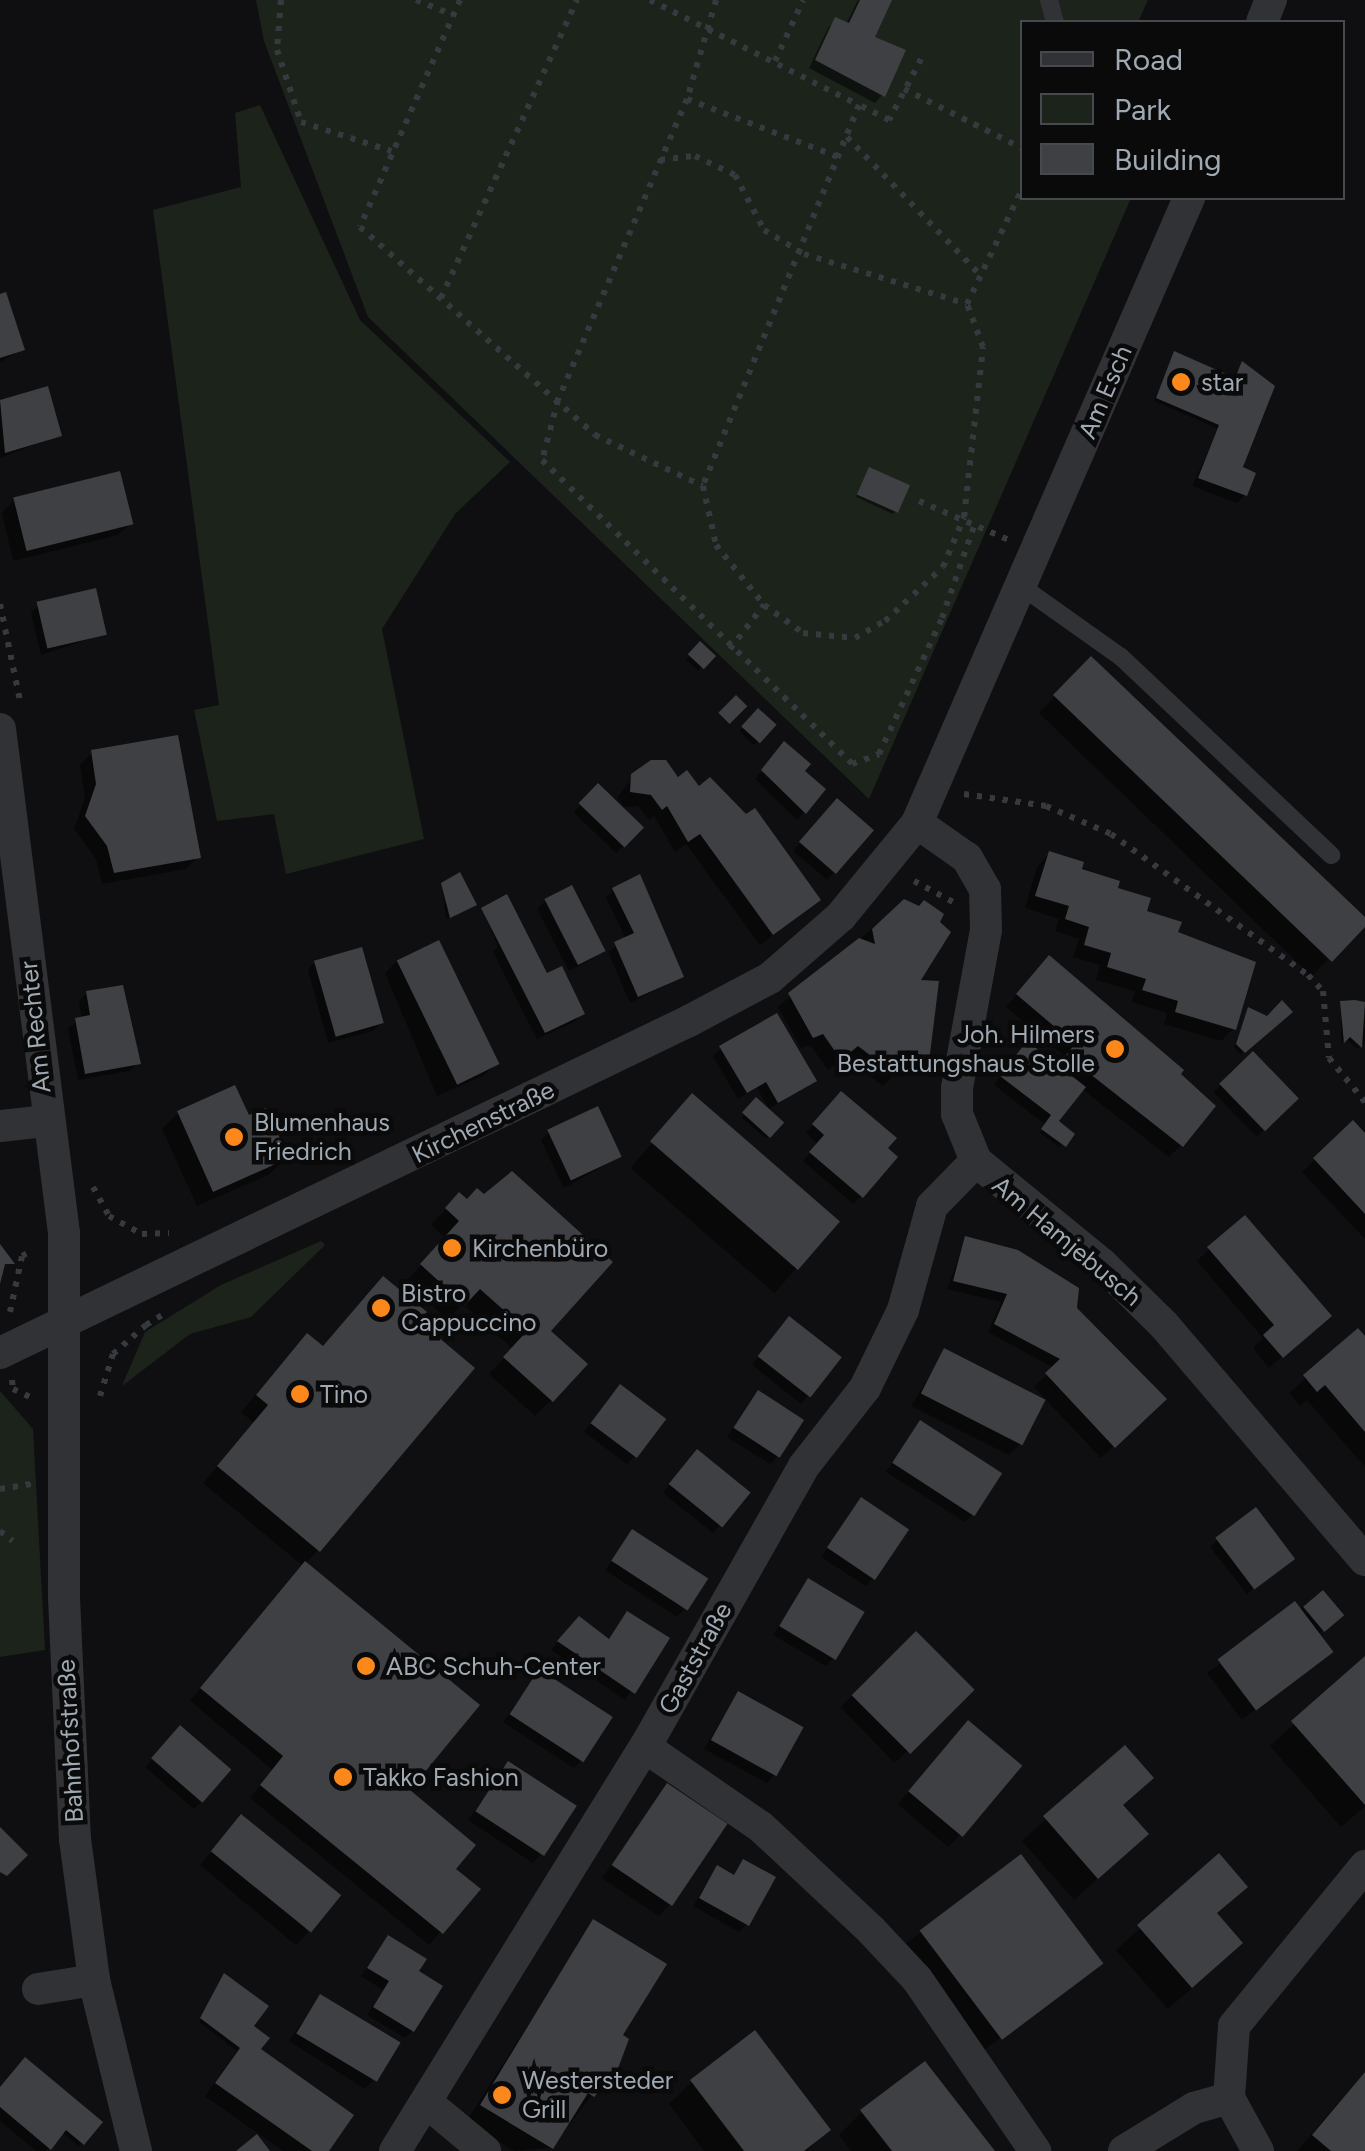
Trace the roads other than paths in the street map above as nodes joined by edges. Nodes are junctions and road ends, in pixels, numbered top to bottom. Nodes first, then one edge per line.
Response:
1 (1188, 200) edge
2 (1020, 586) junction
3 (11, 720) edge
4 (917, 824) junction
5 (8, 839) edge
6 (1331, 855) dead end
7 (44, 1121) junction
8 (0, 1126) edge
9 (976, 1161) junction
10 (66, 1325) junction
11 (0, 1353) edge
12 (1365, 1560) edge
13 (645, 1747) junction
14 (1365, 1866) edge
15 (94, 1980) junction
16 (38, 1989) dead end
17 (1229, 2098) junction
18 (426, 2102) junction
19 (136, 2151) edge
20 (395, 2151) edge
21 (485, 2151) edge
22 (1034, 2151) edge
23 (1124, 2151) edge
24 (1258, 2151) edge

1 - 2 street, Am Esch
2 - 4 street, Am Esch
2 - 6 lane
3 - 5 street, Am Rechter
4 - 9 street, Am Hamjebusch
4 - 10 street, Kirchenstraße
5 - 7 street, Am Rechter
7 - 8 street
7 - 10 street, Am Rechter
9 - 12 street, Am Hamjebusch
9 - 13 street, Gaststraße
10 - 11 street, Kirchenstraße
10 - 15 street, Bahnhofstraße
13 - 18 street, Gaststraße
13 - 22 street
14 - 17 street
15 - 16 street
15 - 19 street, Bahnhofstraße
17 - 23 street
17 - 24 street
18 - 20 street, Gaststraße
18 - 21 street

